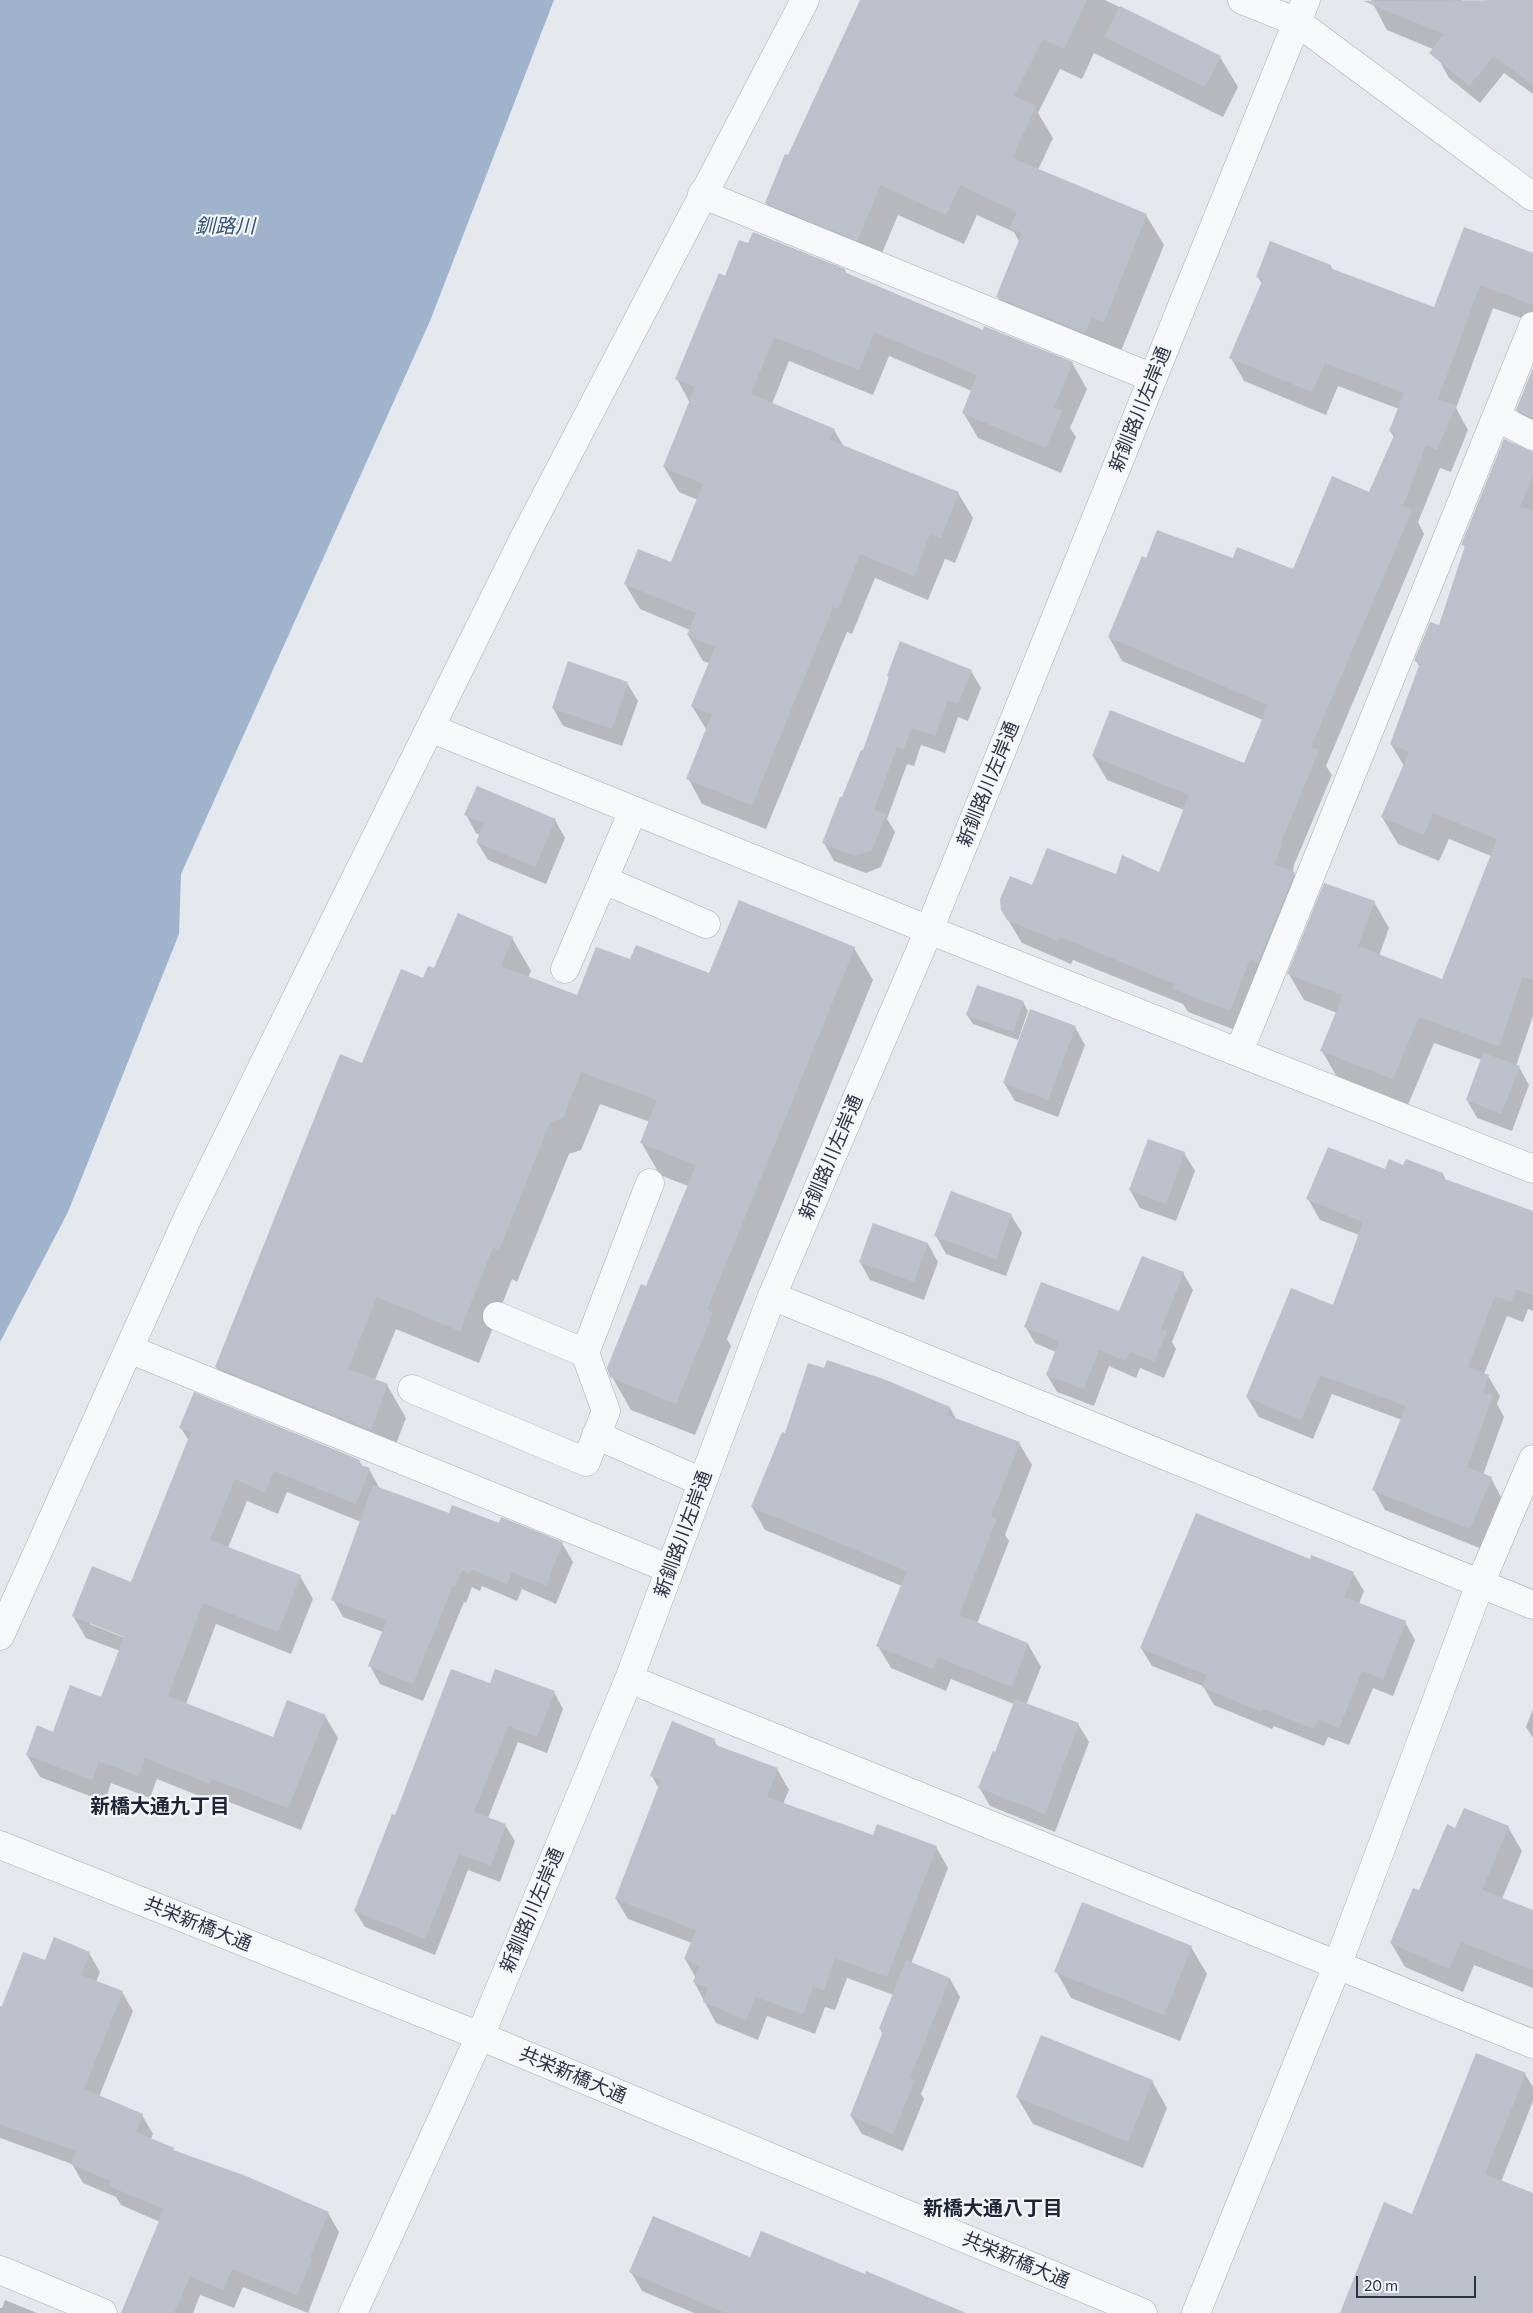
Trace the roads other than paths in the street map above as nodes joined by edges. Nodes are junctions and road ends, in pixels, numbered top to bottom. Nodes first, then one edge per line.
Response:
1 (806, 0) edge
2 (1242, 0) edge
3 (1301, 11) edge
4 (702, 194) junction
5 (1533, 196) edge
6 (1533, 326) edge
7 (1153, 378) junction
8 (1496, 417) junction
9 (1533, 436) edge
10 (430, 728) junction
11 (633, 811) junction
12 (604, 880) junction
13 (706, 924) dead end
14 (929, 930) junction
15 (565, 969) dead end
16 (1239, 1052) junction
17 (1533, 1168) edge
18 (650, 1183) dead end
19 (772, 1296) junction
20 (497, 1316) dead end
21 (129, 1349) junction
22 (584, 1353) junction
23 (412, 1390) dead end
24 (596, 1435) junction
25 (1533, 1459) edge
26 (702, 1482) junction
27 (670, 1570) junction
28 (1480, 1584) junction
29 (1533, 1605) edge
30 (0, 1636) edge
31 (629, 1678) junction
32 (0, 1845) edge
33 (1337, 1966) junction
34 (480, 2036) junction
35 (1533, 2044) edge
36 (0, 2270) edge
37 (104, 2313) edge
38 (353, 2313) edge
39 (1143, 2313) edge
40 (1196, 2313) edge

1 - 4 street
2 - 3 street
3 - 5 street
3 - 7 street, 新釧路川左岸通
4 - 7 street
4 - 10 street
6 - 8 street
7 - 14 street, 新釧路川左岸通
8 - 9 street
8 - 16 street
10 - 11 street
10 - 21 street
11 - 12 street
11 - 14 street
12 - 13 street
12 - 15 street
14 - 16 street
14 - 19 street, 新釧路川左岸通
16 - 17 street
18 - 22 street
19 - 26 street, 新釧路川左岸通
19 - 28 street
20 - 22 street
21 - 27 street
21 - 30 street
22 - 24 street
23 - 24 street
24 - 26 street
25 - 28 street
26 - 27 street, 新釧路川左岸通
27 - 31 street, 新釧路川左岸通
28 - 29 street
28 - 33 street
31 - 33 street
31 - 34 street, 新釧路川左岸通
32 - 34 street, 共栄新橋大通
33 - 35 street
33 - 40 street
34 - 38 street, 新釧路川左岸通
34 - 39 street, 共栄新橋大通
36 - 37 street

